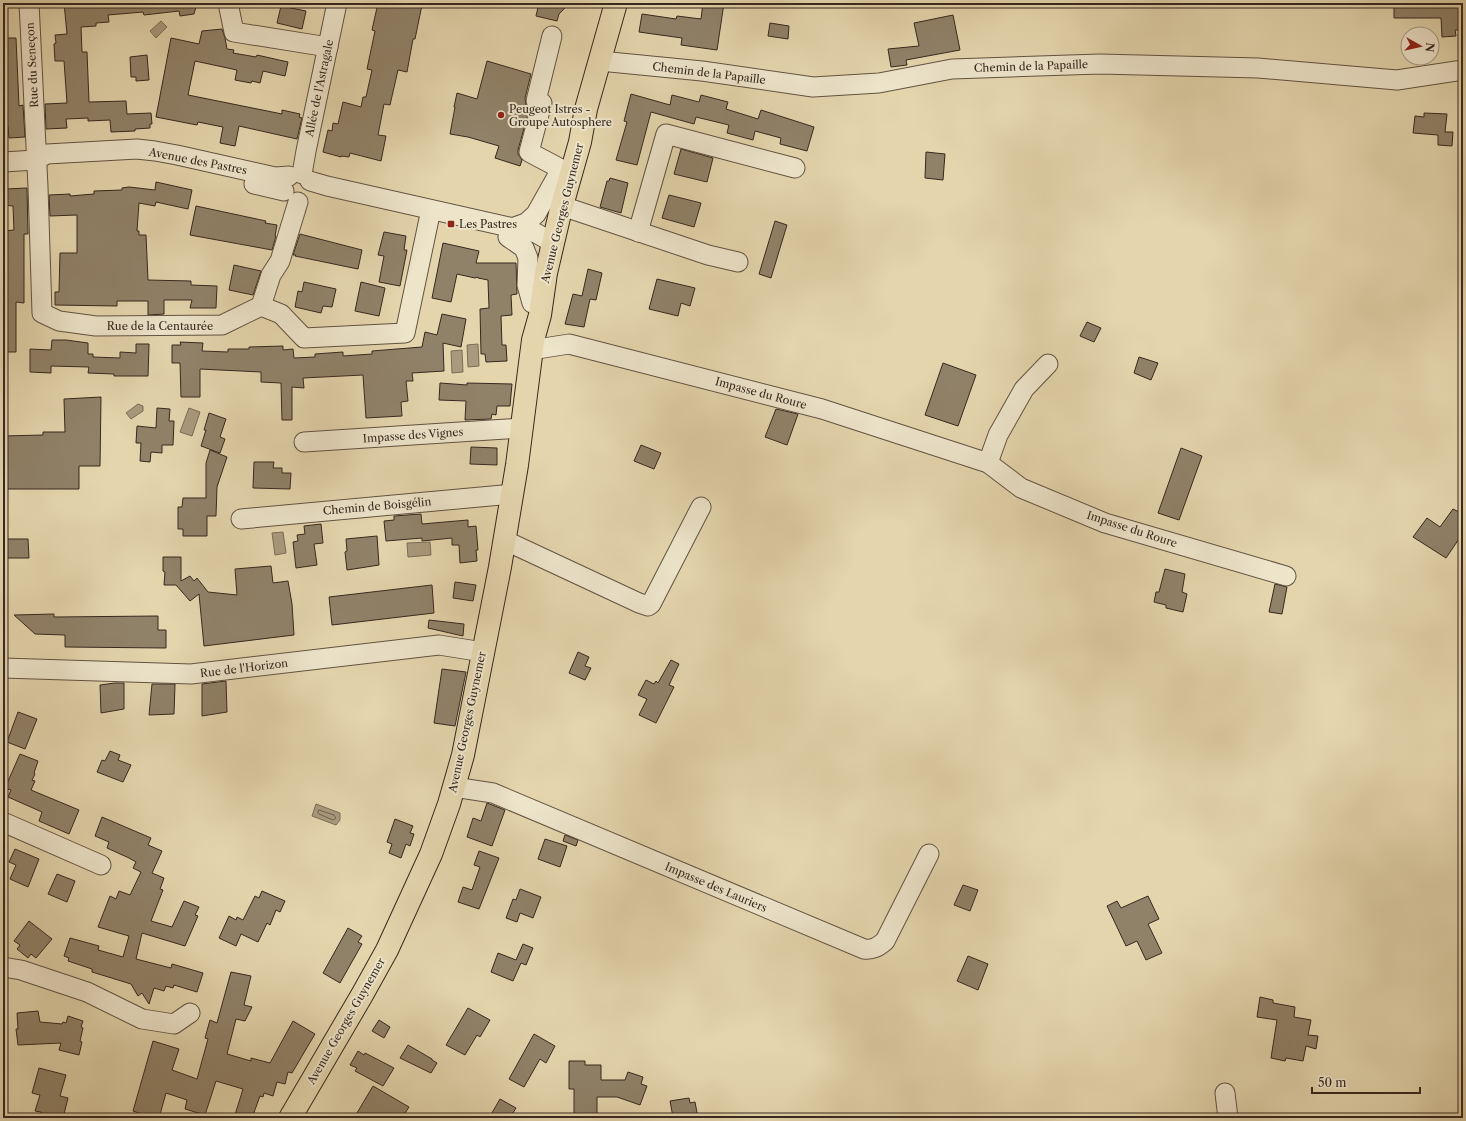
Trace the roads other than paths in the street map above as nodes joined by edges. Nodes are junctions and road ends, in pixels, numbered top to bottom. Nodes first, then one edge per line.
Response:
1 (28, 3) edge
2 (228, 3) edge
3 (337, 3) edge
4 (616, 3) edge
5 (552, 36) dead end
6 (328, 47) junction
7 (600, 61) junction
8 (1463, 70) edge
9 (35, 128) joint
10 (36, 160) junction
11 (3, 162) edge
12 (795, 168) dead end
13 (564, 172) junction
14 (299, 186) junction
15 (562, 206) junction
16 (429, 219) junction
17 (510, 232) junction
18 (638, 232) junction
19 (543, 239) junction
20 (738, 262) dead end
21 (261, 306) junction
22 (536, 306) junction
23 (532, 345) junction
24 (1048, 364) dead end
25 (522, 428) junction
26 (304, 442) dead end
27 (988, 463) junction
28 (512, 494) junction
29 (701, 507) dead end
30 (241, 519) dead end
31 (504, 540) junction
32 (1286, 576) dead end
33 (483, 652) junction
34 (3, 668) edge
35 (454, 788) junction
36 (3, 822) edge
37 (928, 854) dead end
38 (100, 865) dead end
39 (3, 967) edge
40 (190, 1013) dead end
41 (1225, 1093) dead end
42 (290, 1118) edge
43 (1228, 1118) edge

1 - 9 street, Rue du Seneçon
2 - 6 street
3 - 6 street, Allée de l'Astragale
4 - 7 main road, Avenue Georges Guynemer
5 - 13 street
6 - 14 street, Allée de l'Astragale
7 - 8 street, Chemin de la Papaille
7 - 13 main road, Avenue Georges Guynemer
9 - 10 street, Rue de la Centaurée
10 - 11 street, Avenue des Pastres
10 - 14 street, Avenue des Pastres
10 - 21 street, Rue de la Centaurée
12 - 18 street
13 - 15 main road, Avenue Georges Guynemer
13 - 17 street
13 - 19 main road, Avenue Georges Guynemer
14 - 16 street, Avenue des Pastres
14 - 17 street, Avenue des Pastres
14 - 21 street, Allée de l'Astragale
15 - 18 street
15 - 22 main road, Avenue Georges Guynemer
16 - 17 street, Avenue des Pastres
16 - 21 street
17 - 19 street, Avenue des Pastres
17 - 22 street, Avenue des Pastres
18 - 20 street
19 - 22 main road, Avenue Georges Guynemer
22 - 23 main road, Avenue Georges Guynemer
23 - 25 main road, Avenue Georges Guynemer
23 - 27 street, Impasse du Roure
24 - 27 street
25 - 26 street, Impasse des Vignes
25 - 28 main road, Avenue Georges Guynemer
27 - 32 street, Impasse du Roure
28 - 30 street, Chemin de Boisgélin
28 - 31 main road, Avenue Georges Guynemer
29 - 31 street
31 - 33 main road, Avenue Georges Guynemer
33 - 34 street, Rue de l'Horizon
33 - 35 main road, Avenue Georges Guynemer
35 - 37 street, Impasse des Lauriers
35 - 42 main road, Avenue Georges Guynemer
36 - 38 street
39 - 40 street
41 - 43 street

